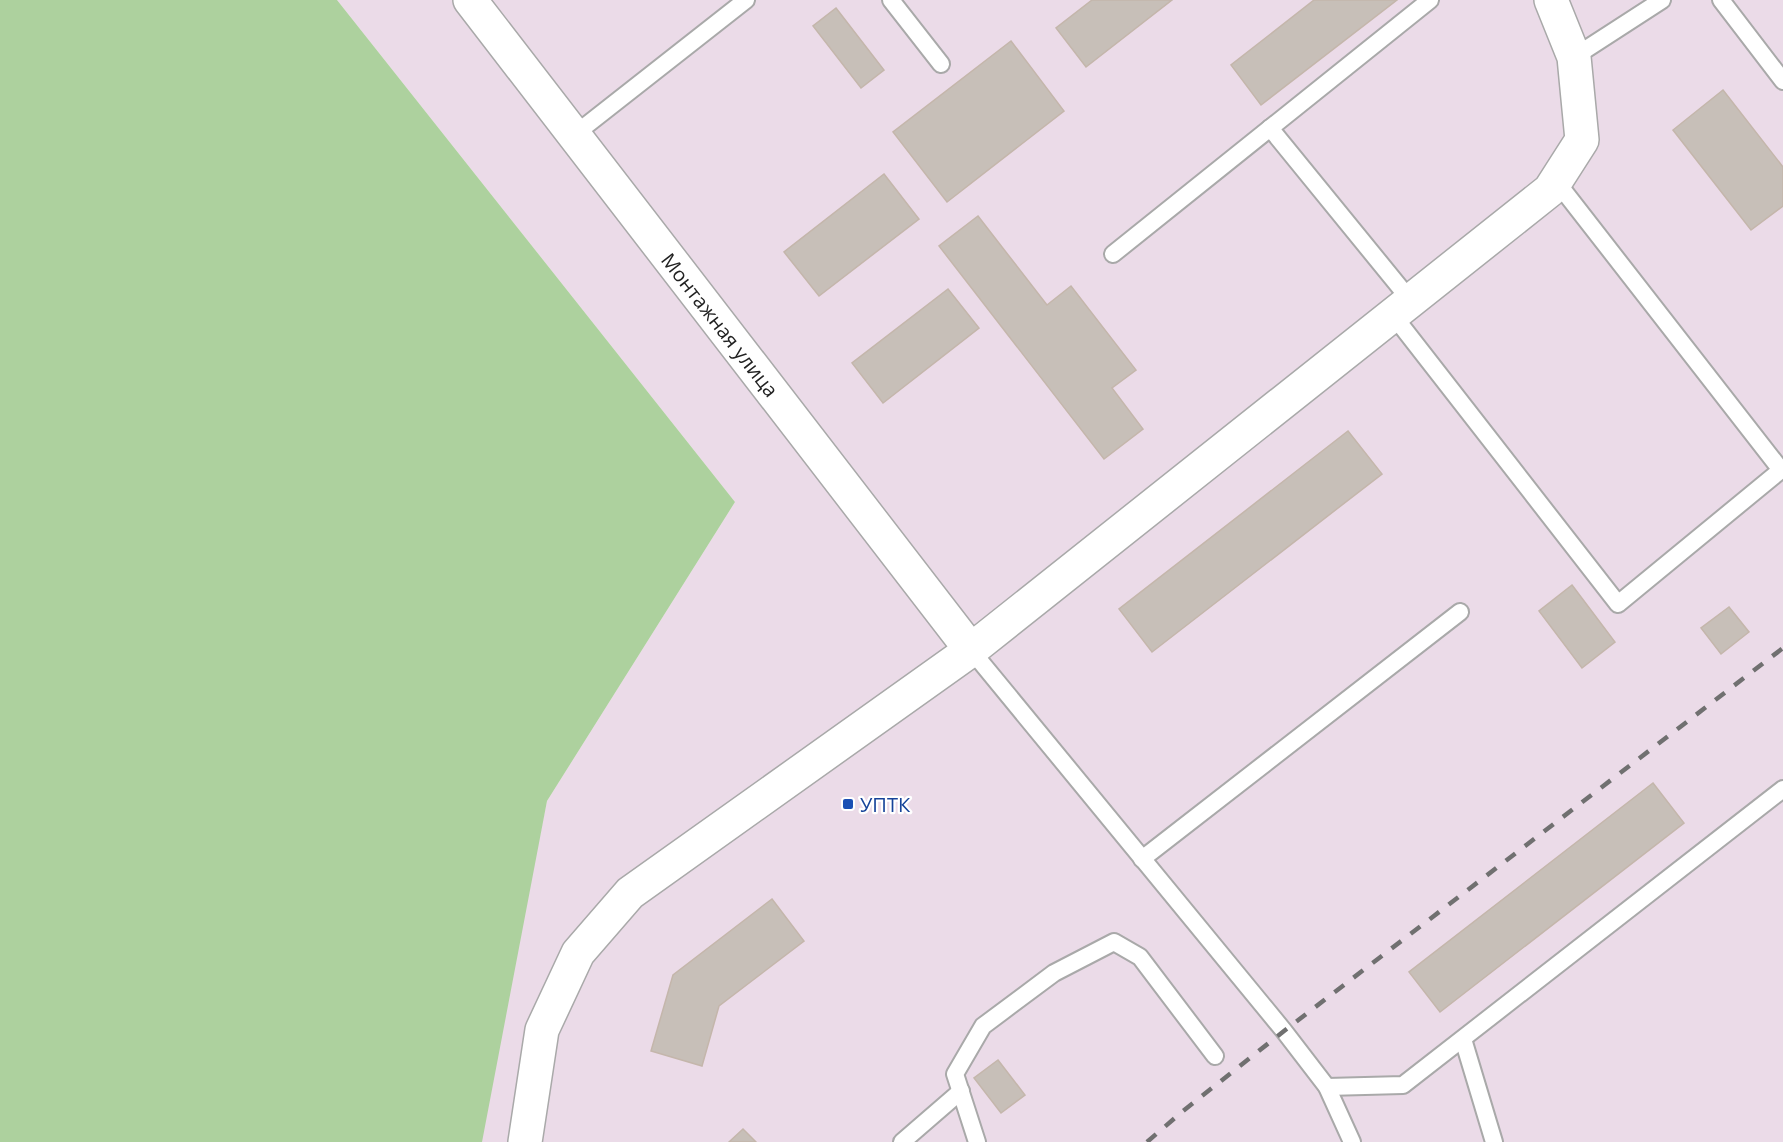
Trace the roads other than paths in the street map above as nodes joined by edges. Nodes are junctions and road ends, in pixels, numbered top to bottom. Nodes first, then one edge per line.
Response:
1 (470, 0) edge
2 (747, 0) edge
3 (891, 0) edge
4 (1430, 0) edge
5 (1551, 0) edge
6 (1662, 0) edge
7 (1721, 0) edge
8 (1574, 57) junction
9 (941, 64) dead end
10 (1783, 81) edge
11 (1270, 128) junction
12 (574, 135) junction
13 (1556, 181) junction
14 (1113, 254) dead end
15 (1402, 308) junction
16 (1460, 612) dead end
17 (971, 650) junction
18 (1783, 789) edge
19 (1142, 859) junction
20 (1463, 1039) junction
21 (1215, 1056) dead end
22 (1327, 1087) junction
23 (961, 1091) junction
24 (525, 1142) edge
25 (902, 1142) edge
26 (977, 1142) edge
27 (1352, 1142) edge
28 (1494, 1142) edge

1 - 12 street, Монтажная улица
2 - 12 lane
3 - 9 lane
4 - 11 lane
5 - 8 street
6 - 8 lane
7 - 10 lane
8 - 13 street
11 - 14 lane
11 - 15 lane
12 - 17 street, Монтажная улица
13 - 15 street
13 - 15 lane
15 - 17 street
16 - 19 lane
17 - 19 lane
17 - 24 street
18 - 20 lane
19 - 22 lane
20 - 22 lane
20 - 28 lane
21 - 23 lane
22 - 27 lane
23 - 25 lane
23 - 26 lane

